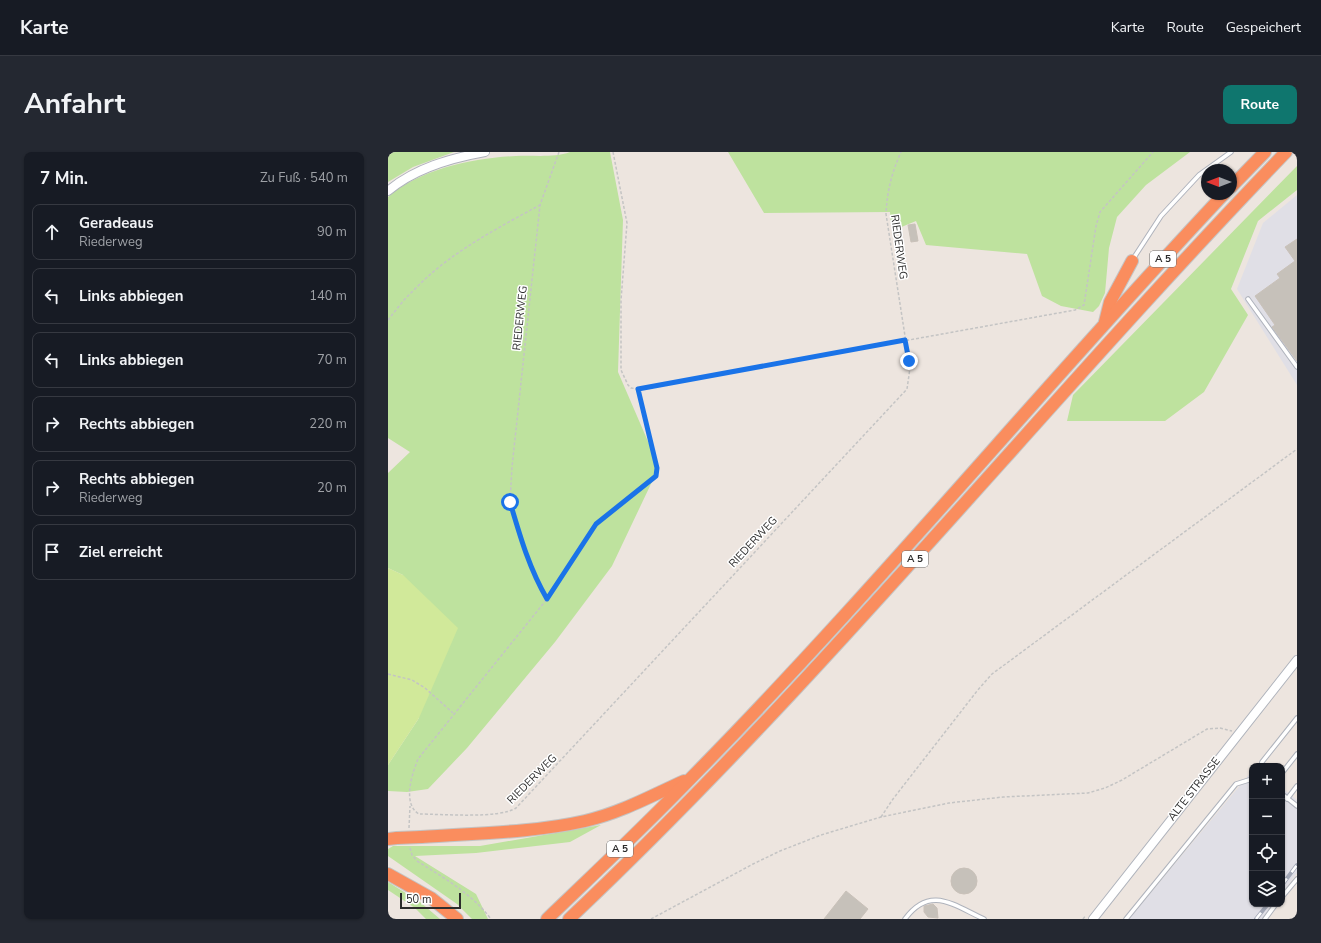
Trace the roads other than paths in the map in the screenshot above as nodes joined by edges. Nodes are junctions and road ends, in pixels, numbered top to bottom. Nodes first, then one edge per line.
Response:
1 (485, 152) edge
2 (1231, 152) edge
3 (1265, 152) edge
4 (1286, 152) edge
5 (1237, 181) edge
6 (388, 191) edge
7 (1219, 200) edge
8 (1132, 261) joint
9 (1248, 299) dead end
10 (1104, 326) junction
11 (1297, 367) edge
12 (1297, 660) edge
13 (1297, 718) edge
14 (1297, 754) edge
15 (1262, 763) edge
16 (1285, 769) edge
17 (692, 778) junction
18 (1249, 780) edge
19 (1297, 786) edge
20 (1287, 798) joint
21 (1297, 806) edge
22 (392, 838) edge
23 (388, 874) edge
24 (1297, 879) edge
25 (1285, 893) edge
26 (1274, 907) edge
27 (457, 919) edge
28 (547, 919) edge
29 (569, 919) edge
30 (905, 919) edge
31 (984, 919) edge
32 (1093, 919) edge
33 (1126, 919) edge
34 (1264, 919) edge

1 - 6 street
2 - 8 lane
3 - 5 highway
4 - 29 highway, A 5
7 - 10 highway, A 5
8 - 10 highway
9 - 11 lane
10 - 17 highway, A 5
12 - 32 street, ALTE STRASSE
13 - 15 lane
14 - 16 lane
17 - 22 highway, bridge
17 - 28 highway, A 5
18 - 33 lane
19 - 20 lane
20 - 21 lane
23 - 27 highway
24 - 25 lane
26 - 34 lane
30 - 31 lane

